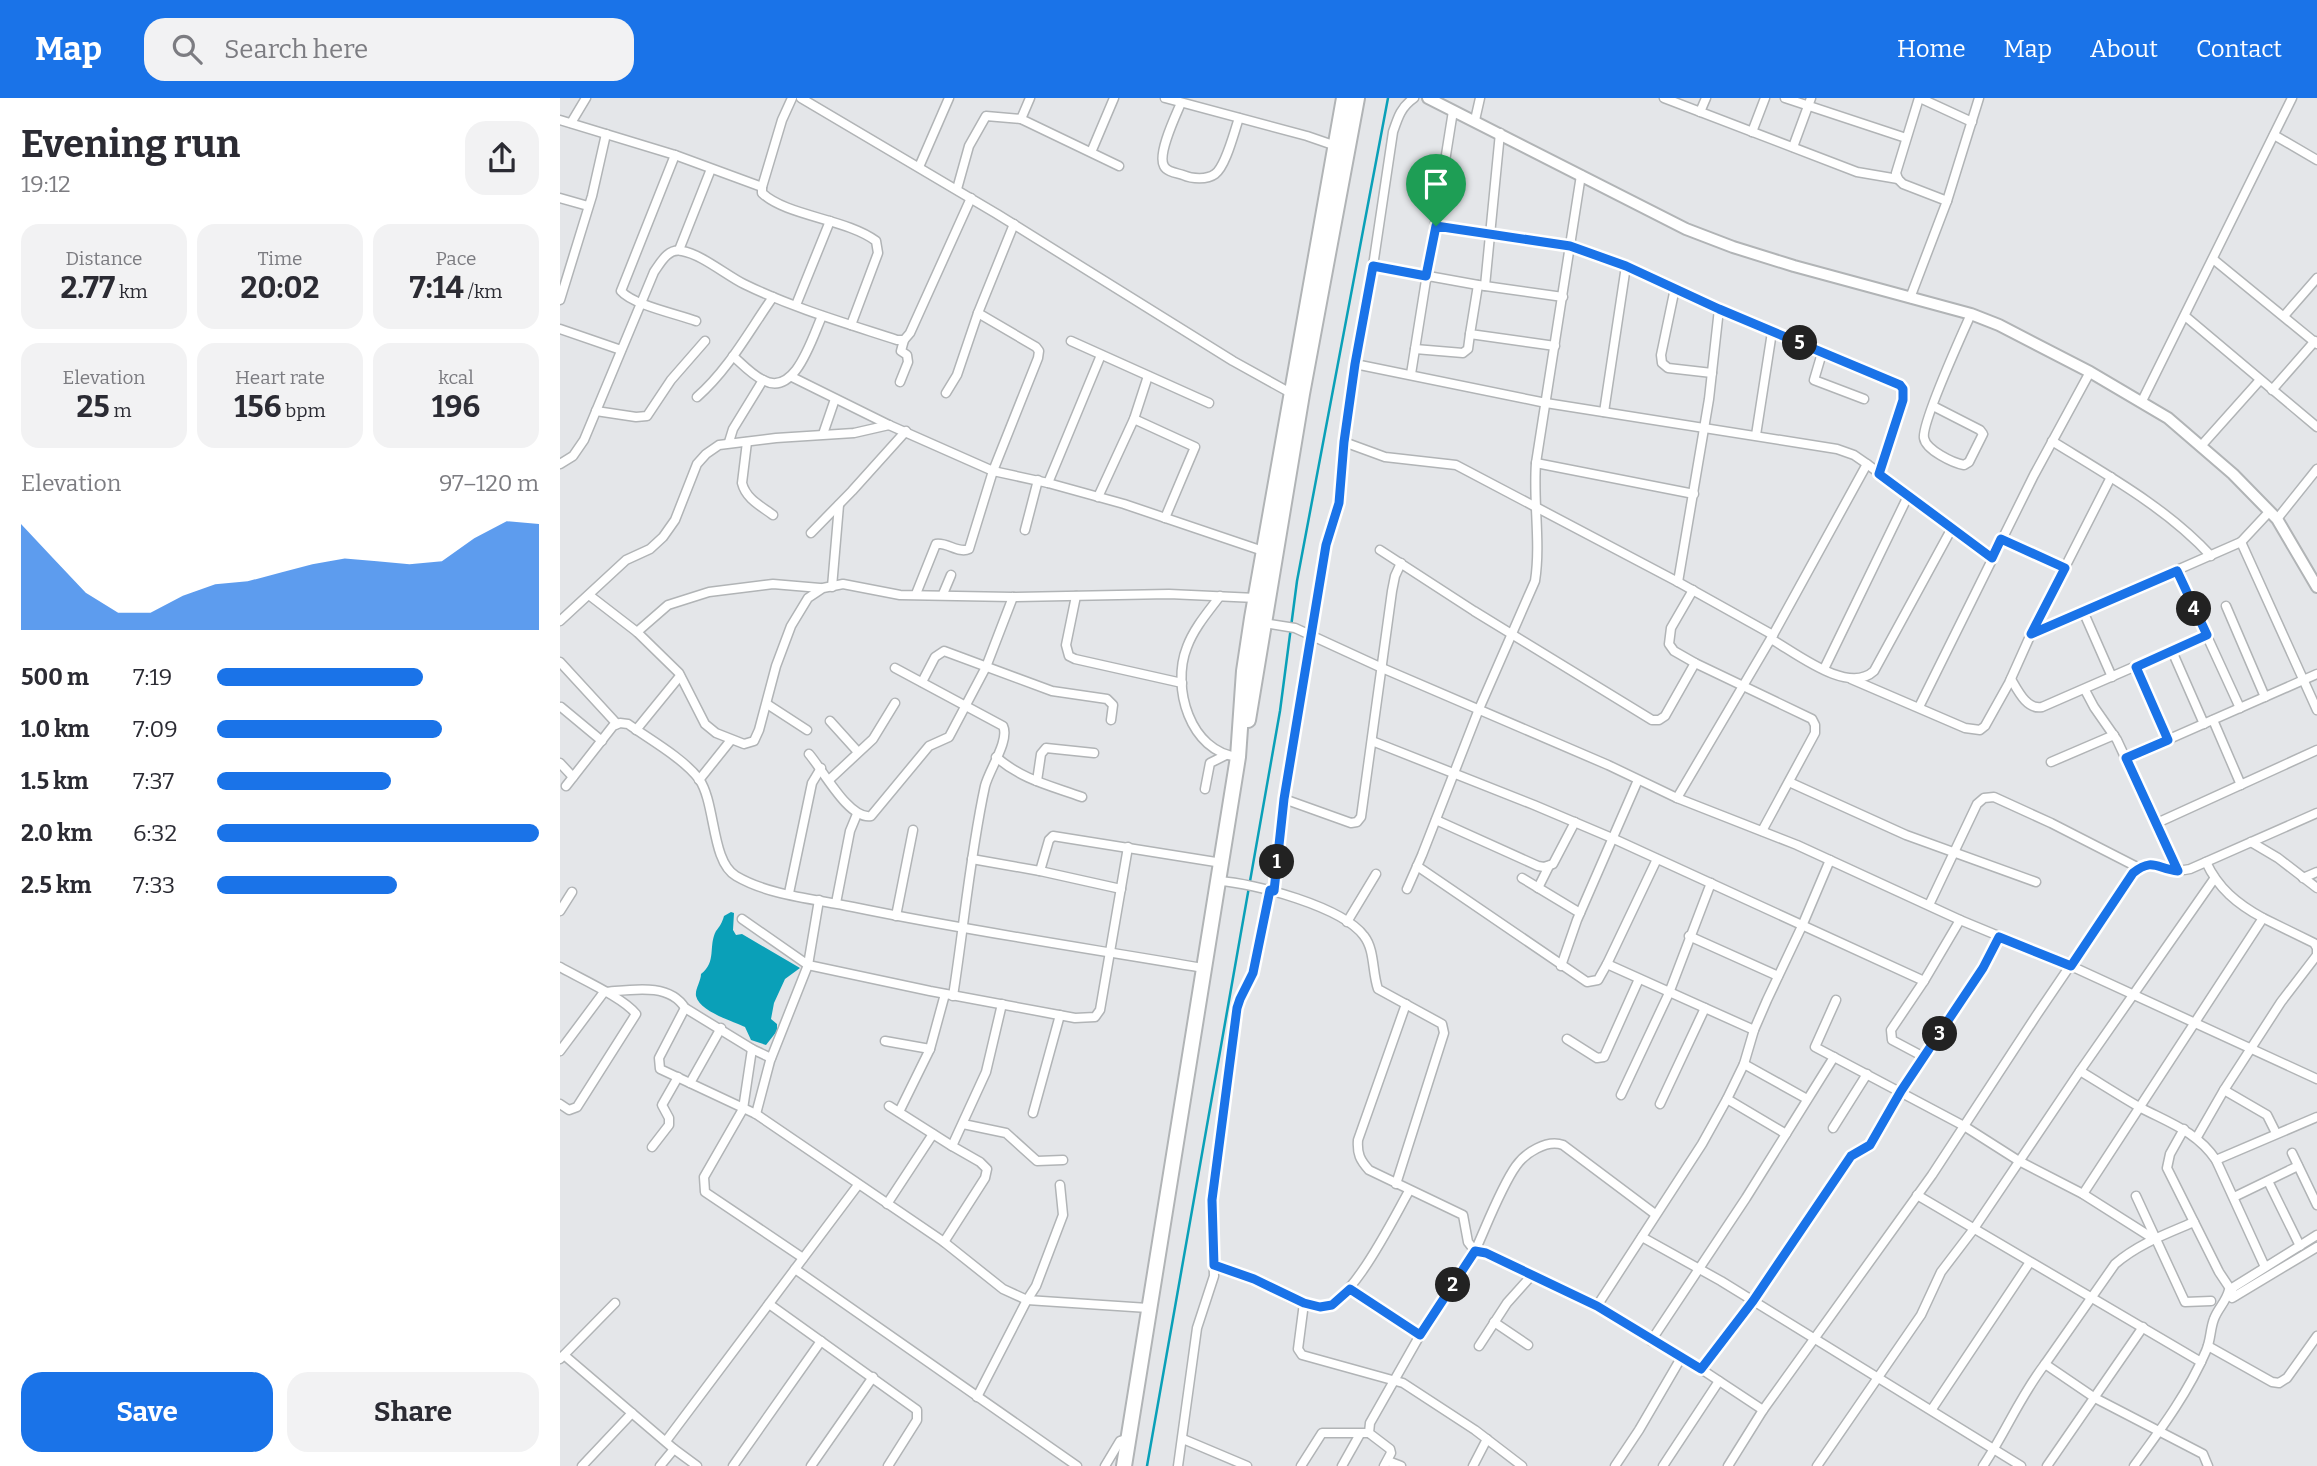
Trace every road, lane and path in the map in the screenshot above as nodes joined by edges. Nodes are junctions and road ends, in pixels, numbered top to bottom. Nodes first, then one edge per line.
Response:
1 (586, 98) edge
2 (792, 98) edge
3 (801, 98) edge
4 (949, 98) edge
5 (1030, 98) edge
6 (1114, 98) edge
7 (1165, 98) edge
8 (1345, 98) edge
9 (1357, 98) edge
10 (1414, 98) edge
11 (1428, 98) edge
12 (1480, 98) edge
13 (1664, 98) edge
14 (1706, 98) edge
15 (1765, 98) edge
16 (1785, 98) edge
17 (1811, 98) edge
18 (1919, 98) edge
19 (1979, 98) edge
20 (2292, 98) edge
21 (1181, 103) junction
22 (1808, 107) junction
23 (1453, 111) junction
24 (1700, 112) junction
25 (1239, 118) junction
26 (1021, 119) junction
27 (560, 120) edge
28 (1475, 120) junction
29 (1972, 122) junction
30 (571, 123) junction
31 (1752, 132) junction
32 (1500, 133) junction
33 (606, 134) junction
34 (2274, 135) junction
35 (1906, 138) junction
36 (1336, 146) junction
37 (1793, 147) junction
38 (1092, 150) dead end
39 (675, 155) junction
40 (2317, 160) edge
41 (1119, 166) dead end
42 (919, 167) junction
43 (711, 169) junction
44 (1581, 174) junction
45 (1898, 179) junction
46 (762, 187) junction
47 (957, 190) junction
48 (560, 198) edge
49 (971, 198) junction
50 (1947, 201) junction
51 (588, 206) junction
52 (830, 221) junction
53 (1014, 224) junction
54 (1436, 226) junction
55 (1489, 235) junction
56 (1570, 246) junction
57 (680, 250) junction
58 (2213, 258) junction
59 (1373, 266) junction
60 (1626, 266) junction
61 (1426, 276) junction
62 (2317, 278) edge
63 (1481, 286) junction
64 (1675, 288) junction
65 (773, 297) junction
66 (1563, 297) junction
67 (1910, 298) junction
68 (560, 300) edge
69 (640, 302) junction
70 (796, 305) junction
71 (1719, 309) junction
72 (978, 313) junction
73 (1971, 314) junction
74 (822, 316) junction
75 (2185, 316) junction
76 (2284, 316) junction
77 (696, 321) dead end
78 (851, 325) junction
79 (560, 329) edge
80 (1772, 331) junction
81 (1470, 334) junction
82 (904, 340) junction
83 (705, 341) dead end
84 (1072, 341) dead end
85 (2316, 342) edge
86 (1555, 345) junction
87 (1415, 349) junction
88 (621, 350) junction
89 (1822, 353) junction
90 (1101, 355) junction
91 (733, 356) junction
92 (1355, 364) junction
93 (2090, 372) junction
94 (1712, 373) junction
95 (1411, 374) junction
96 (1148, 376) junction
97 (792, 377) junction
98 (763, 380) junction
99 (2260, 380) junction
100 (900, 382) dead end
101 (2272, 390) junction
102 (1293, 392) junction
103 (946, 393) dead end
104 (697, 397) dead end
105 (835, 399) junction
106 (1864, 400) dead end
107 (2142, 401) junction
108 (1209, 403) dead end
109 (1546, 403) junction
110 (1933, 406) junction
111 (596, 411) junction
112 (1604, 412) junction
113 (1133, 419) junction
114 (889, 425) junction
115 (1703, 427) junction
116 (2317, 427) edge
117 (906, 431) junction
118 (823, 434) junction
119 (1756, 435) junction
120 (2052, 441) junction
121 (729, 442) junction
122 (747, 442) junction
123 (1344, 442) junction
124 (2201, 446) junction
125 (1536, 463) junction
126 (560, 464) edge
127 (1867, 464) junction
128 (2317, 469) edge
129 (993, 471) junction
130 (1879, 474) junction
131 (2111, 477) junction
132 (1038, 480) junction
133 (1048, 482) junction
134 (1694, 495) junction
135 (1908, 496) junction
136 (1098, 497) junction
137 (839, 505) junction
138 (1534, 505) junction
139 (773, 515) dead end
140 (2273, 516) junction
141 (1165, 518) junction
142 (1952, 527) junction
143 (1025, 530) dead end
144 (811, 533) dead end
145 (2001, 539) junction
146 (2241, 542) junction
147 (1380, 550) dead end
148 (1263, 551) junction
149 (2211, 556) junction
150 (1992, 558) junction
151 (1401, 563) junction
152 (2065, 568) junction
153 (2177, 571) junction
154 (951, 575) dead end
155 (1678, 582) junction
156 (828, 587) junction
157 (2317, 587) edge
158 (1693, 590) junction
159 (916, 594) junction
160 (943, 594) junction
161 (589, 595) junction
162 (1076, 596) junction
163 (1220, 596) junction
164 (1013, 597) junction
165 (1256, 598) junction
166 (2226, 606) dead end
167 (2083, 611) junction
168 (560, 621) edge
169 (1269, 623) junction
170 (636, 632) junction
171 (1512, 634) junction
172 (2031, 634) junction
173 (1310, 635) junction
174 (2207, 635) junction
175 (1772, 637) junction
176 (2172, 651) junction
177 (560, 662) edge
178 (1695, 663) junction
179 (986, 667) junction
180 (2136, 667) junction
181 (895, 668) dead end
182 (1382, 668) junction
183 (1824, 669) junction
184 (2317, 674) edge
185 (680, 676) junction
186 (2112, 677) junction
187 (1851, 679) junction
188 (2011, 680) junction
189 (2304, 680) junction
190 (922, 682) junction
191 (1182, 683) junction
192 (1743, 685) junction
193 (2085, 690) junction
194 (2265, 697) junction
195 (895, 703) dead end
196 (766, 704) junction
197 (965, 706) junction
198 (1919, 707) junction
199 (561, 708) edge
200 (2240, 708) junction
201 (1479, 709) junction
202 (2317, 710) edge
203 (1111, 720) dead end
204 (830, 721) dead end
205 (2208, 722) junction
206 (617, 724) junction
207 (636, 730) junction
208 (807, 730) dead end
209 (1241, 732) junction
210 (2114, 735) junction
211 (732, 740) junction
212 (2168, 740) junction
213 (602, 741) junction
214 (1372, 741) junction
215 (2317, 750) edge
216 (858, 752) junction
217 (1094, 753) dead end
218 (809, 754) dead end
219 (1232, 756) junction
220 (996, 757) junction
221 (2126, 758) junction
222 (2051, 762) dead end
223 (560, 763) edge
224 (821, 768) junction
225 (1454, 772) junction
226 (573, 777) junction
227 (699, 780) junction
228 (829, 780) junction
229 (1638, 780) junction
230 (1037, 781) junction
231 (1789, 782) junction
232 (2241, 785) junction
233 (566, 786) dead end
234 (1205, 789) dead end
235 (1082, 797) dead end
236 (1677, 798) junction
237 (1284, 799) junction
238 (2317, 813) edge
239 (857, 814) junction
240 (1436, 820) junction
241 (1575, 822) junction
242 (2157, 823) junction
243 (913, 830) dead end
244 (1762, 831) junction
245 (1612, 838) junction
246 (2251, 842) junction
247 (1128, 847) junction
248 (1952, 854) junction
249 (972, 859) junction
250 (1657, 859) junction
251 (1830, 860) junction
252 (2206, 862) junction
253 (1222, 863) junction
254 (1418, 866) junction
255 (1549, 866) junction
256 (2139, 868) junction
257 (1040, 871) junction
258 (2178, 871) junction
259 (2317, 872) edge
260 (1376, 874) dead end
261 (1522, 878) dead end
262 (2303, 878) junction
263 (2214, 879) junction
264 (1219, 881) junction
265 (2036, 882) dead end
266 (1711, 883) junction
267 (1538, 888) junction
268 (2317, 888) edge
269 (1121, 889) junction
270 (1407, 889) dead end
271 (1272, 890) junction
272 (572, 892) dead end
273 (789, 893) junction
274 (819, 900) junction
275 (836, 903) junction
276 (1929, 905) junction
277 (560, 911) edge
278 (1580, 913) junction
279 (896, 916) junction
280 (2263, 918) junction
281 (742, 919) dead end
282 (1960, 920) junction
283 (1347, 922) junction
284 (1802, 926) junction
285 (964, 929) junction
286 (1689, 936) junction
287 (1999, 937) junction
288 (1110, 954) junction
289 (1607, 964) junction
290 (808, 965) junction
291 (1561, 966) junction
292 (2071, 966) junction
293 (560, 967) edge
294 (1203, 968) junction
295 (1778, 976) junction
296 (1639, 979) junction
297 (1924, 981) junction
298 (604, 992) junction
299 (1669, 993) junction
300 (949, 995) junction
301 (2133, 996) junction
302 (1836, 1000) dead end
303 (1002, 1004) junction
304 (1406, 1004) junction
305 (685, 1008) junction
306 (1704, 1008) junction
307 (1060, 1015) junction
308 (2193, 1022) junction
309 (720, 1028) junction
310 (1754, 1030) junction
311 (1567, 1040) dead end
312 (885, 1041) dead end
313 (561, 1049) edge
314 (752, 1049) junction
315 (930, 1049) junction
316 (2251, 1049) junction
317 (1834, 1057) junction
318 (1924, 1057) junction
319 (771, 1058) junction
320 (1744, 1064) junction
321 (2080, 1071) junction
322 (1867, 1074) junction
323 (2316, 1076) edge
324 (678, 1077) junction
325 (690, 1083) junction
326 (2224, 1090) junction
327 (1901, 1091) junction
328 (1621, 1095) dead end
329 (1727, 1099) junction
330 (1807, 1099) junction
331 (560, 1104) edge
332 (1660, 1104) dead end
333 (889, 1106) dead end
334 (2139, 1107) junction
335 (743, 1109) junction
336 (899, 1112) junction
337 (1033, 1113) dead end
338 (756, 1114) junction
339 (2316, 1120) edge
340 (963, 1124) junction
341 (1964, 1126) junction
342 (1833, 1128) dead end
343 (2184, 1129) junction
344 (2276, 1133) junction
345 (933, 1134) junction
346 (1786, 1134) junction
347 (2197, 1137) junction
348 (952, 1146) junction
349 (652, 1147) dead end
350 (2292, 1153) dead end
351 (1063, 1160) dead end
352 (2216, 1160) junction
353 (2019, 1161) junction
354 (2298, 1166) junction
355 (2268, 1181) junction
356 (1396, 1184) junction
357 (858, 1185) junction
358 (1060, 1185) dead end
359 (1409, 1191) junction
360 (2083, 1194) junction
361 (1917, 1195) junction
362 (2136, 1196) dead end
363 (2234, 1197) junction
364 (887, 1204) junction
365 (2317, 1205) edge
366 (1655, 1214) junction
367 (2194, 1222) junction
368 (1973, 1230) junction
369 (2317, 1235) edge
370 (1642, 1237) junction
371 (2154, 1239) junction
372 (944, 1242) junction
373 (2300, 1246) junction
374 (2317, 1247) edge
375 (1475, 1251) junction
376 (803, 1258) junction
377 (2030, 1262) junction
378 (1214, 1265) junction
379 (2264, 1267) junction
380 (1698, 1268) junction
381 (795, 1269) junction
382 (1532, 1275) junction
383 (2256, 1278) junction
384 (1350, 1289) junction
385 (2230, 1296) junction
386 (2092, 1297) junction
387 (1027, 1300) junction
388 (1753, 1301) junction
389 (2211, 1301) dead end
390 (615, 1303) dead end
391 (1304, 1303) junction
392 (769, 1304) junction
393 (1597, 1306) junction
394 (1148, 1308) junction
395 (1494, 1322) junction
396 (2143, 1327) junction
397 (1420, 1335) junction
398 (2317, 1335) edge
399 (1815, 1338) junction
400 (1651, 1340) junction
401 (821, 1341) junction
402 (1528, 1345) dead end
403 (1479, 1346) dead end
404 (2208, 1346) junction
405 (562, 1357) edge
406 (1681, 1358) junction
407 (2202, 1362) junction
408 (2045, 1364) junction
409 (1701, 1369) junction
410 (1878, 1376) junction
411 (873, 1377) junction
412 (1394, 1379) junction
413 (1719, 1381) junction
414 (977, 1396) junction
415 (2095, 1398) junction
416 (1932, 1409) junction
417 (1763, 1410) junction
418 (632, 1413) junction
419 (2160, 1430) junction
420 (1365, 1433) junction
421 (1129, 1438) junction
422 (1183, 1439) junction
423 (1487, 1439) junction
424 (666, 1441) junction
425 (674, 1449) junction
426 (1994, 1449) junction
427 (1386, 1463) edge
428 (582, 1466) edge
429 (660, 1466) edge
430 (697, 1466) edge
431 (733, 1466) edge
432 (811, 1466) edge
433 (888, 1466) edge
434 (1077, 1466) edge
435 (1105, 1466) edge
436 (1124, 1466) edge
437 (1178, 1466) edge
438 (1247, 1466) edge
439 (1301, 1466) edge
440 (1342, 1466) edge
441 (1401, 1466) edge
442 (1473, 1466) edge
443 (1522, 1466) edge
444 (1616, 1466) edge
445 (1662, 1466) edge
446 (1728, 1466) edge
447 (1817, 1466) edge
448 (1983, 1466) edge
449 (2021, 1466) edge
450 (2047, 1466) edge
451 (2134, 1466) edge
452 (2208, 1466) edge

1 - 30 street
2 - 46 street
3 - 42 street
4 - 42 street
5 - 26 street
6 - 38 street
7 - 21 street
8 - 36 highway
9 - 169 highway
10 - 59 street
11 - 23 street
12 - 28 street
13 - 24 street
14 - 24 street
15 - 31 street
16 - 22 street
17 - 22 street
18 - 29 street
18 - 35 street
19 - 29 street
20 - 34 street
21 - 25 street
21 - 25 street
22 - 35 street
22 - 37 street
23 - 28 street
23 - 54 street
24 - 31 street
25 - 36 street
26 - 41 street
26 - 47 street
27 - 30 street
28 - 32 street
29 - 50 street
30 - 33 street
31 - 37 street
32 - 44 street
32 - 55 street
33 - 39 street
33 - 51 street
34 - 40 street
34 - 58 street
35 - 45 street
36 - 102 highway
37 - 45 street
39 - 43 street
39 - 69 street
42 - 47 street
43 - 46 street
43 - 57 street
44 - 56 street
44 - 67 street
45 - 50 street
46 - 52 street
47 - 49 street
48 - 51 street
49 - 53 street
49 - 82 street
50 - 67 street
51 - 68 street
52 - 70 street
52 - 78 street
53 - 72 street
53 - 102 street
54 - 55 street
54 - 61 street
55 - 56 street
55 - 63 street
56 - 60 street
56 - 66 street
57 - 65 street
57 - 69 street
58 - 75 street
58 - 76 street
59 - 61 street
59 - 92 street
60 - 64 street
60 - 112 street
61 - 63 street
61 - 87 street
62 - 76 street
63 - 66 street
63 - 81 street
64 - 71 street
64 - 94 street
65 - 70 street
65 - 91 street
66 - 86 street
67 - 73 street
69 - 77 street
69 - 88 street
70 - 74 street
71 - 80 street
71 - 94 street
72 - 103 street
72 - 129 street
73 - 93 street
73 - 110 street
74 - 78 street
74 - 97 street
75 - 99 street
75 - 107 street
76 - 85 street
78 - 82 street
79 - 88 street
80 - 89 street
80 - 119 street
81 - 86 street
81 - 87 street
82 - 100 street
83 - 111 street
84 - 90 street
85 - 101 street
86 - 109 street
87 - 95 street
88 - 111 street
89 - 106 street
89 - 130 street
90 - 96 street
90 - 133 street
91 - 98 street
91 - 104 street
92 - 95 street
92 - 123 street
93 - 107 street
93 - 120 street
94 - 115 street
95 - 109 street
96 - 108 street
96 - 113 street
97 - 98 street
97 - 105 street
98 - 121 street
99 - 101 street
99 - 124 street
101 - 116 street
102 - 148 highway
105 - 114 street
105 - 118 street
107 - 124 street
109 - 112 street
109 - 125 street
110 - 110 street
111 - 126 street
112 - 115 street
113 - 136 street
113 - 141 street
114 - 117 street
114 - 118 street
115 - 119 street
115 - 134 street
117 - 129 street
117 - 137 street
118 - 122 street
119 - 127 street
120 - 131 street
120 - 145 street
121 - 122 street
121 - 161 street
122 - 139 street
123 - 138 street
123 - 173 street
124 - 140 street
125 - 134 street
125 - 138 street
127 - 130 street
127 - 175 street
128 - 140 street
129 - 132 street
129 - 159 street
130 - 135 street
131 - 149 street
131 - 152 street
132 - 133 street
132 - 143 street
133 - 136 street
134 - 155 street
135 - 142 street
135 - 183 street
136 - 141 street
137 - 144 street
137 - 156 street
138 - 155 street
138 - 171 street
140 - 146 street
140 - 157 street
141 - 148 street
142 - 150 street
142 - 187 street
145 - 150 street
145 - 152 street
146 - 149 street
146 - 189 street
147 - 151 street
148 - 165 highway
149 - 153 street
150 - 198 street
151 - 171 street
151 - 182 street
152 - 172 street
153 - 167 street
153 - 174 street
154 - 160 street
155 - 158 street
156 - 159 street
156 - 170 street
156 - 196 street
158 - 175 street
158 - 178 street
159 - 160 street
160 - 164 street
161 - 168 street
161 - 170 street
162 - 163 street
162 - 164 street
162 - 191 street
163 - 165 street
163 - 191 street
164 - 179 street
165 - 209 highway
166 - 194 street
167 - 172 street
167 - 186 street
169 - 173 street
169 - 209 highway
170 - 185 street
171 - 178 street
171 - 201 street
172 - 188 street
173 - 182 street
173 - 237 street
174 - 176 street
174 - 200 street
175 - 183 street
175 - 192 street
176 - 180 street
176 - 205 street
177 - 206 street
178 - 192 street
179 - 190 street
179 - 197 street
179 - 203 street
180 - 186 street
180 - 212 street
181 - 190 street
182 - 201 street
182 - 214 street
183 - 187 street
184 - 189 street
185 - 207 street
185 - 211 street
186 - 193 street
187 - 198 street
188 - 193 street
188 - 198 street
189 - 194 street
189 - 202 street
190 - 197 street
191 - 219 street
192 - 231 street
192 - 236 street
193 - 210 street
194 - 200 street
195 - 216 street
196 - 208 street
196 - 211 street
197 - 220 street
197 - 239 street
199 - 213 street
200 - 205 street
201 - 225 street
201 - 229 street
204 - 216 street
205 - 212 street
205 - 232 street
206 - 207 street
206 - 213 street
207 - 227 street
209 - 219 highway
210 - 221 street
210 - 222 street
211 - 227 street
212 - 221 street
213 - 226 street
214 - 225 street
214 - 237 street
215 - 232 street
216 - 228 street
217 - 230 street
218 - 224 street
219 - 234 street
219 - 253 highway
220 - 230 street
220 - 249 street
221 - 242 street
223 - 226 street
224 - 228 street
224 - 273 street
225 - 240 street
225 - 241 street
226 - 233 street
227 - 273 street
228 - 239 street
229 - 236 street
229 - 245 street
230 - 235 street
231 - 244 street
231 - 248 street
232 - 242 street
236 - 244 street
237 - 271 street
238 - 246 street
239 - 275 street
240 - 254 street
240 - 255 street
241 - 245 street
241 - 255 street
242 - 258 street
243 - 279 street
244 - 251 street
245 - 250 street
245 - 278 street
246 - 252 street
246 - 262 street
247 - 253 street
247 - 257 street
247 - 269 street
248 - 256 street
248 - 265 street
248 - 276 street
249 - 257 street
249 - 285 street
250 - 266 street
250 - 289 street
251 - 276 street
251 - 284 street
252 - 258 street
252 - 263 street
253 - 264 highway
254 - 270 street
254 - 291 street
255 - 267 street
256 - 258 street
256 - 292 street
257 - 269 street
259 - 262 street
260 - 283 street
261 - 267 street
262 - 268 street
263 - 280 street
263 - 301 street
264 - 271 street
264 - 294 highway
266 - 284 street
266 - 286 street
267 - 278 street
269 - 288 street
271 - 283 street
271 - 378 street
272 - 277 street
273 - 274 street
274 - 275 street
274 - 290 street
275 - 279 street
276 - 282 street
278 - 291 street
279 - 285 street
280 - 308 street
280 - 316 street
281 - 290 street
282 - 287 street
282 - 297 street
283 - 304 street
284 - 295 street
284 - 297 street
285 - 288 street
285 - 300 street
286 - 295 street
286 - 299 street
287 - 292 street
287 - 318 street
288 - 294 street
288 - 307 street
289 - 291 street
289 - 296 street
290 - 300 street
290 - 319 street
292 - 301 street
292 - 341 street
293 - 298 street
294 - 394 highway
295 - 310 street
296 - 299 street
296 - 311 street
297 - 318 street
298 - 305 street
298 - 313 street
298 - 331 street
299 - 306 street
299 - 328 street
300 - 303 street
300 - 315 street
301 - 308 street
301 - 321 street
302 - 317 street
303 - 307 street
303 - 340 street
304 - 356 street
304 - 356 street
305 - 309 street
305 - 324 street
306 - 310 street
306 - 332 street
307 - 337 street
308 - 316 street
308 - 334 street
309 - 314 street
309 - 325 street
310 - 320 street
312 - 315 street
314 - 319 street
314 - 335 street
315 - 336 street
316 - 323 street
316 - 326 street
317 - 322 street
317 - 330 street
318 - 327 street
319 - 338 street
320 - 329 street
320 - 330 street
321 - 334 street
321 - 353 street
322 - 327 street
322 - 342 street
324 - 325 street
324 - 349 street
325 - 335 street
326 - 344 street
326 - 347 street
327 - 341 street
327 - 388 street
329 - 346 street
329 - 366 street
330 - 346 street
333 - 336 street
334 - 343 street
334 - 360 street
335 - 338 street
335 - 376 street
336 - 345 street
338 - 357 street
339 - 344 street
340 - 348 street
340 - 351 street
341 - 353 street
341 - 361 street
343 - 347 street
343 - 367 street
344 - 352 street
345 - 348 street
345 - 364 street
346 - 380 street
347 - 352 street
348 - 372 street
350 - 354 street
352 - 363 street
353 - 360 street
353 - 368 street
354 - 355 street
354 - 365 street
355 - 363 street
355 - 373 street
356 - 359 street
357 - 364 street
357 - 376 street
358 - 387 street
359 - 375 street
359 - 384 street
360 - 371 street
361 - 368 street
361 - 399 street
362 - 371 street
363 - 379 street
364 - 372 street
366 - 370 street
366 - 375 street
367 - 371 street
367 - 385 street
368 - 377 street
368 - 410 street
369 - 373 street
370 - 380 street
370 - 393 street
371 - 386 street
371 - 389 street
372 - 387 street
373 - 379 street
374 - 383 street
375 - 382 street
375 - 397 street
376 - 381 street
377 - 386 street
377 - 416 street
378 - 391 street
378 - 422 street
379 - 383 street
380 - 388 street
380 - 400 street
381 - 392 street
381 - 414 street
382 - 393 street
382 - 395 street
383 - 385 street
384 - 391 street
384 - 397 street
385 - 404 street
386 - 396 street
386 - 408 street
387 - 394 street
387 - 414 street
388 - 399 street
388 - 409 street
390 - 405 street
391 - 412 street
392 - 401 street
392 - 424 street
393 - 400 street
394 - 421 highway
395 - 402 street
395 - 403 street
396 - 407 street
396 - 415 street
397 - 412 street
398 - 404 street
399 - 410 street
399 - 417 street
400 - 406 street
401 - 411 street
401 - 431 street
404 - 407 street
405 - 418 street
406 - 409 street
406 - 444 street
407 - 419 street
408 - 415 street
408 - 426 street
409 - 413 street
410 - 416 street
410 - 447 street
411 - 432 street
411 - 433 street
412 - 420 street
412 - 423 street
413 - 417 street
413 - 445 street
414 - 434 street
415 - 419 street
415 - 450 street
416 - 426 street
417 - 446 street
418 - 424 street
418 - 428 street
419 - 451 street
419 - 452 street
420 - 427 street
420 - 439 street
420 - 440 street
421 - 435 street
421 - 436 highway
422 - 437 street
422 - 438 street
423 - 442 street
423 - 443 street
424 - 425 street
425 - 429 street
425 - 430 street
426 - 448 street
426 - 449 street
427 - 441 street

